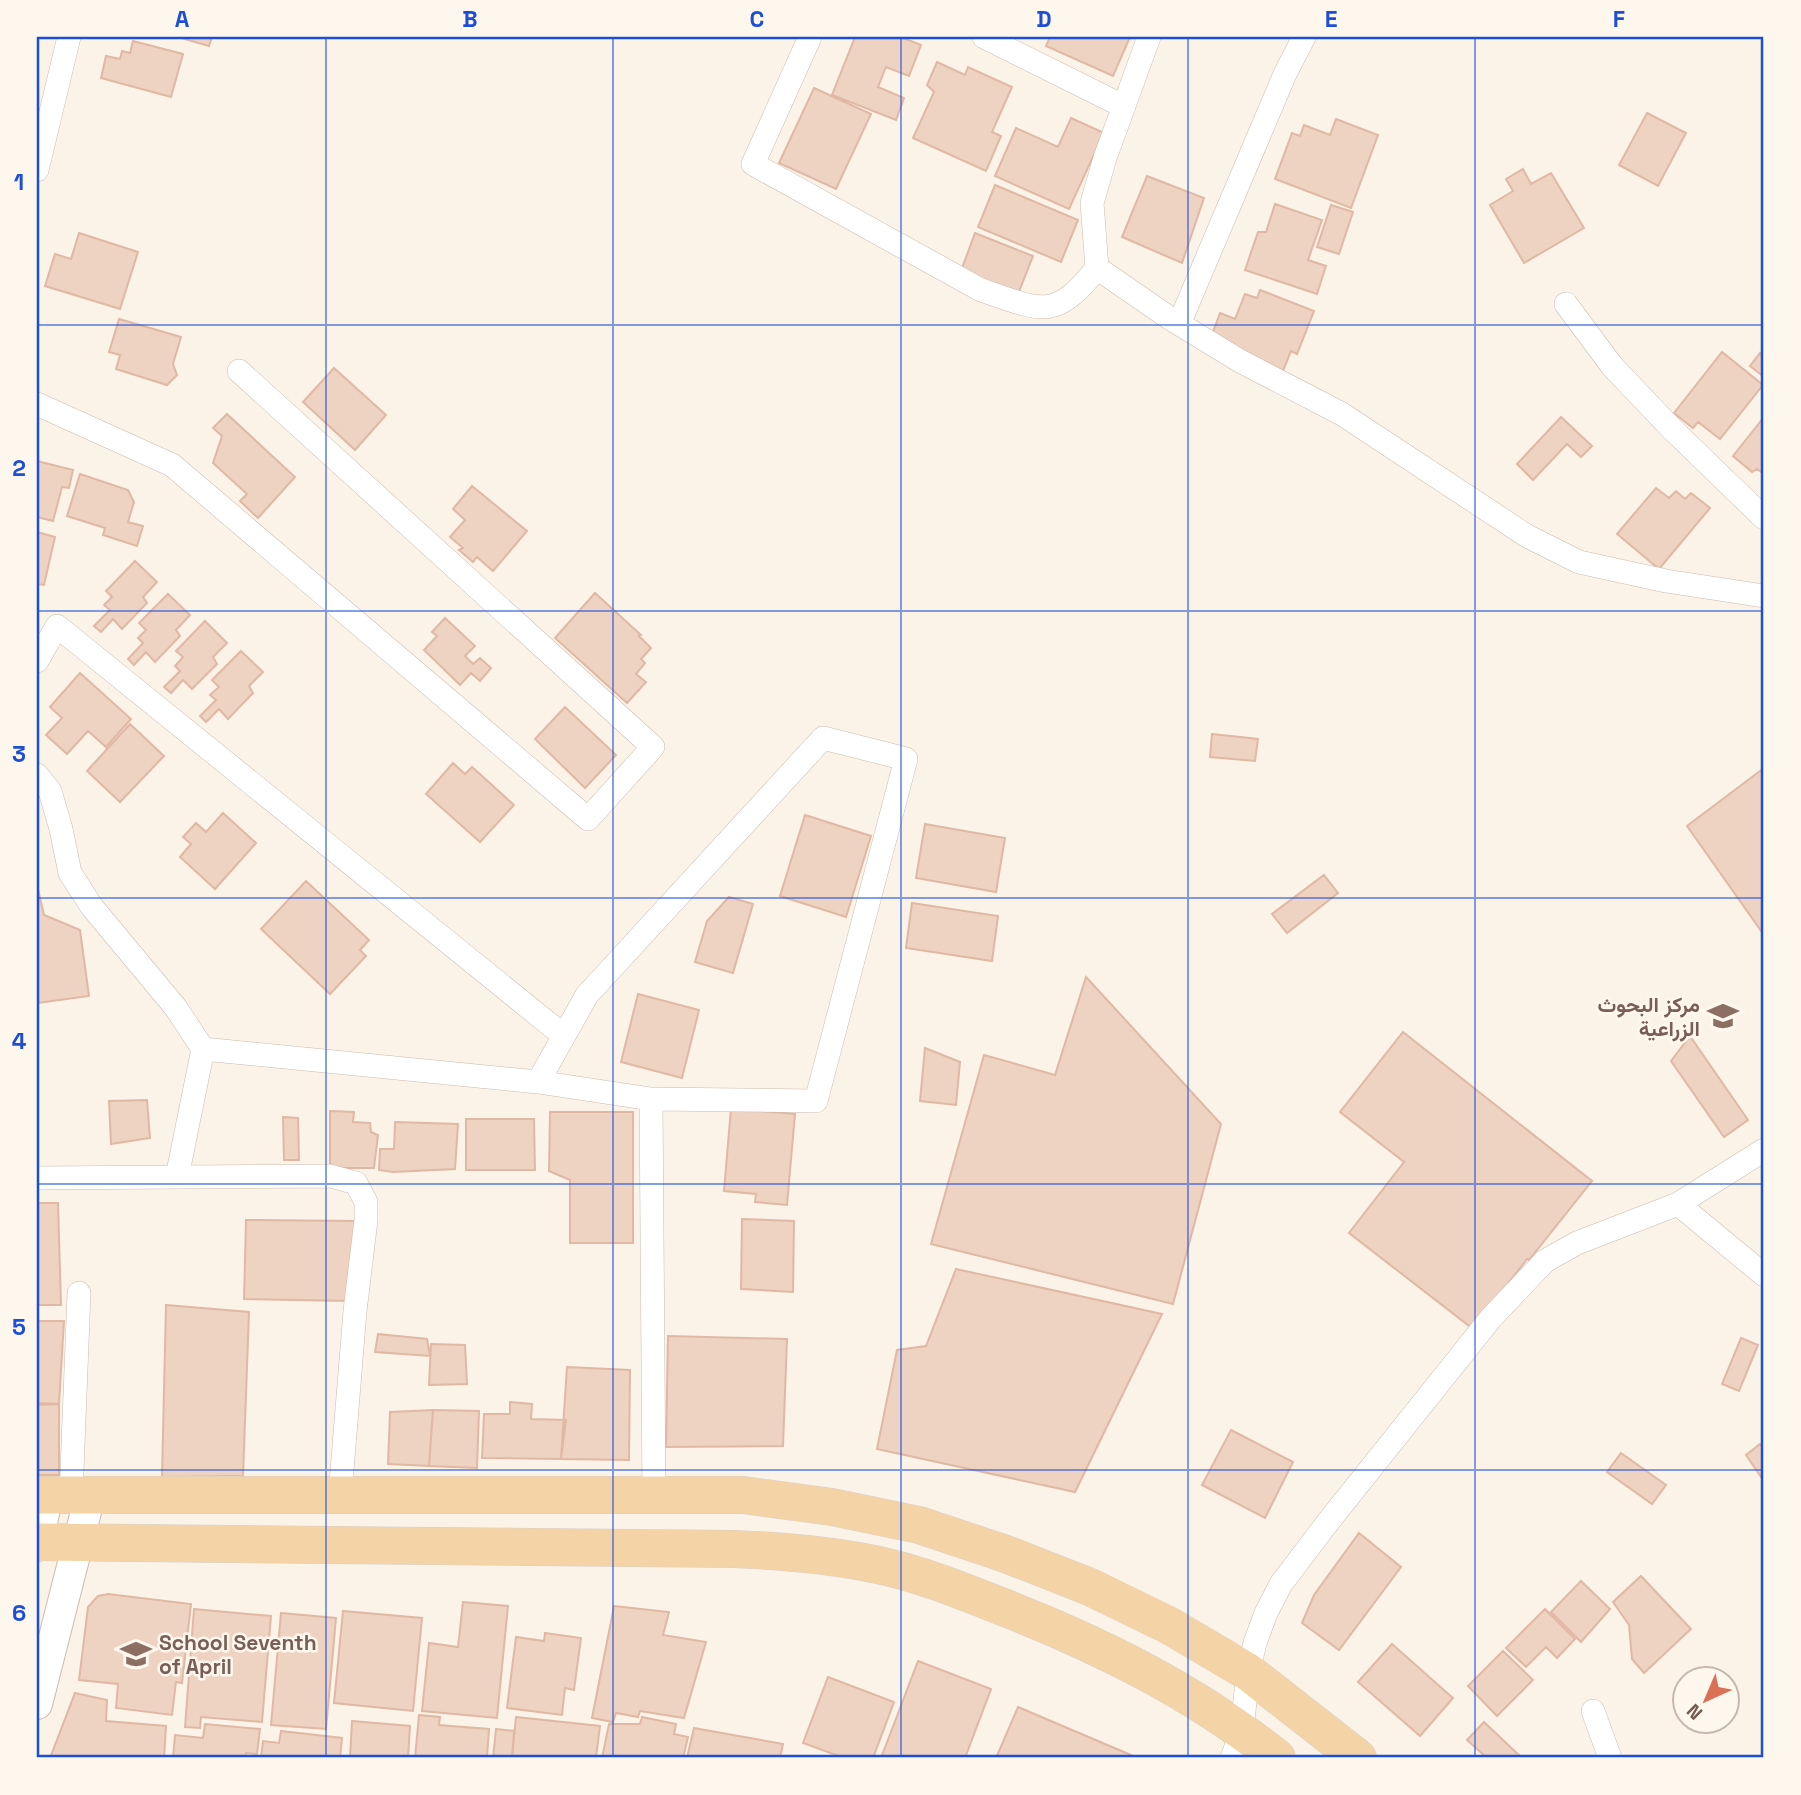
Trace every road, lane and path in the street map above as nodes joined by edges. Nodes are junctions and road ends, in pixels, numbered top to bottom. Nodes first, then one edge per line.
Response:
1 (69, 37) edge
2 (810, 37) edge
3 (984, 37) edge
4 (1149, 37) edge
5 (1304, 37) edge
6 (1123, 106) junction
7 (37, 170) edge
8 (1097, 268) junction
9 (1566, 304) dead end
10 (1179, 324) junction
11 (239, 371) dead end
12 (37, 404) edge
13 (1764, 518) edge
14 (1764, 596) edge
15 (37, 661) edge
16 (37, 775) edge
17 (564, 1036) junction
18 (203, 1049) junction
19 (538, 1082) junction
20 (651, 1098) junction
21 (1764, 1150) edge
22 (177, 1177) junction
23 (37, 1178) edge
24 (1678, 1204) junction
25 (1764, 1275) edge
26 (79, 1293) dead end
27 (61, 1495) edge
28 (340, 1495) junction
29 (654, 1496) junction
30 (79, 1541) junction
31 (37, 1543) edge
32 (1248, 1672) junction
33 (37, 1704) edge
34 (1593, 1711) dead end
35 (1237, 1744) edge
36 (1277, 1758) edge
37 (1358, 1758) edge
38 (1610, 1758) edge

1 - 7 street
2 - 8 street
3 - 6 street
4 - 6 street
5 - 10 street
6 - 8 street
8 - 10 street
9 - 13 street
10 - 14 street
11 - 12 street
15 - 17 street
16 - 18 street
17 - 19 street
17 - 20 street
18 - 19 street
18 - 22 street
19 - 20 street
20 - 29 street
21 - 24 street
22 - 23 street
22 - 28 street
24 - 25 street
24 - 32 street
26 - 27 street
27 - 28 main road
27 - 30 street
27 - 31 street
28 - 29 main road
29 - 32 main road
30 - 31 main road
30 - 33 street
30 - 35 main road
32 - 35 street
32 - 37 main road
34 - 38 street
35 - 36 main road

